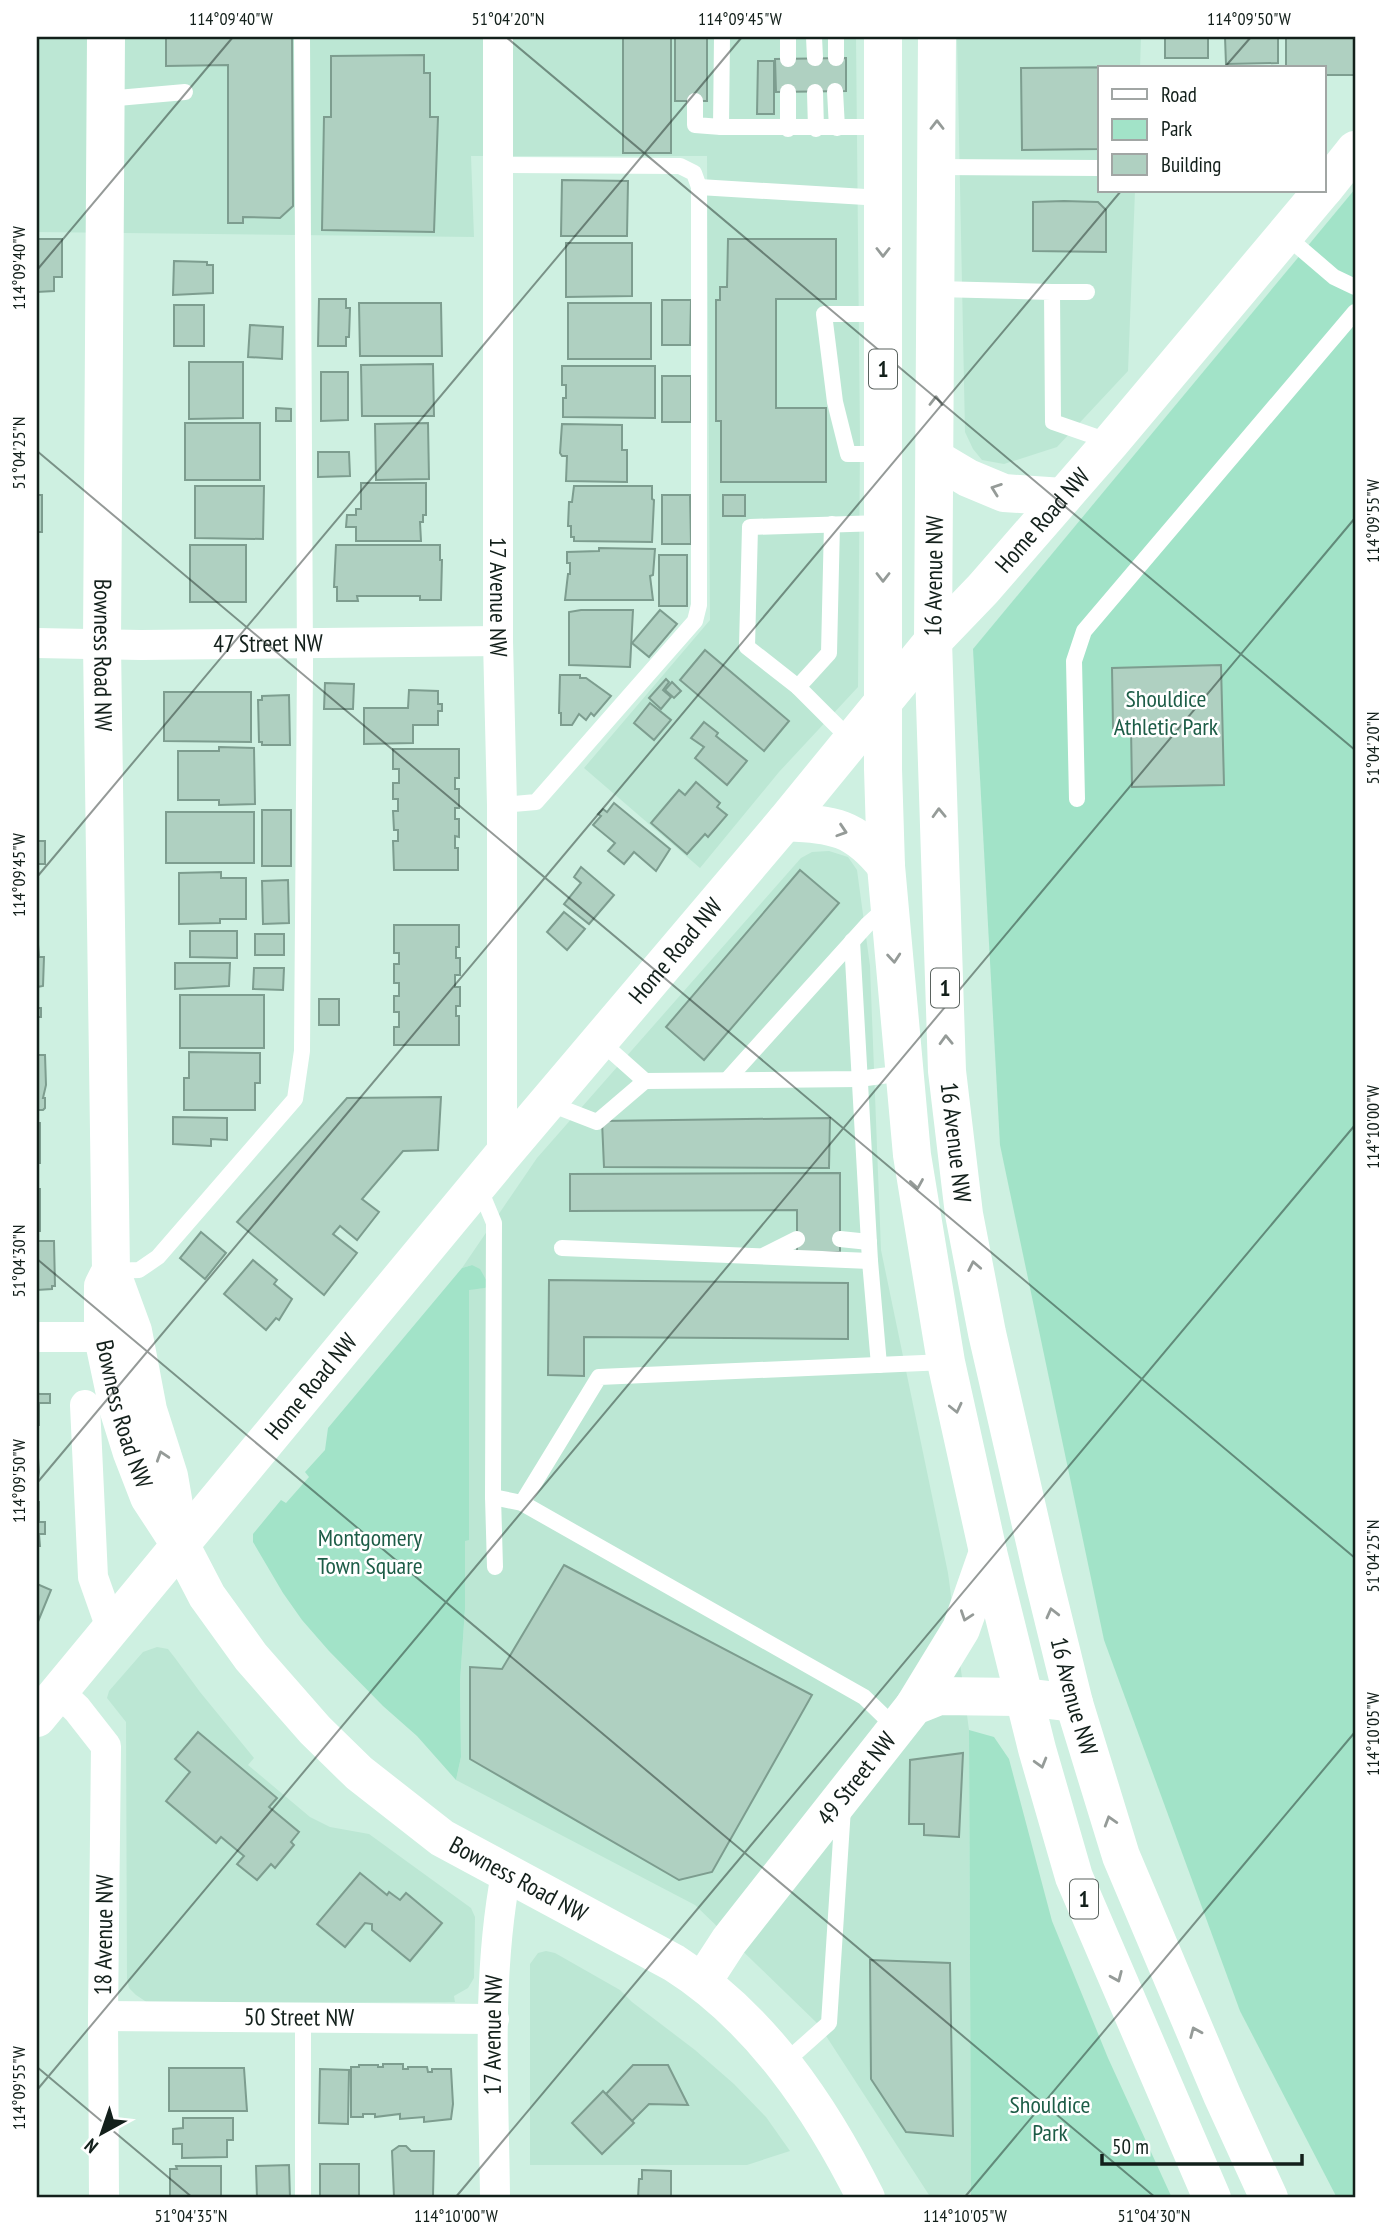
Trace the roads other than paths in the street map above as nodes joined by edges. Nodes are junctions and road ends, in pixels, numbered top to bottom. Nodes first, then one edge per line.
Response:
1 (106, 37) edge
2 (302, 37) edge
3 (498, 37) edge
4 (722, 37) edge
5 (788, 37) edge
6 (814, 37) edge
7 (836, 37) edge
8 (883, 37) edge
9 (937, 37) edge
10 (815, 58) dead end
11 (836, 58) dead end
12 (788, 59) dead end
13 (835, 91) dead end
14 (186, 92) dead end
15 (788, 92) dead end
16 (815, 92) dead end
17 (106, 99) junction
18 (695, 101) dead end
19 (721, 127) junction
20 (883, 127) junction
21 (837, 128) junction
22 (788, 129) junction
23 (816, 129) junction
24 (497, 165) junction
25 (936, 167) junction
26 (1098, 168) edge
27 (699, 187) junction
28 (1319, 192) edge
29 (882, 198) junction
30 (1285, 235) junction
31 (1355, 287) edge
32 (936, 289) junction
33 (1052, 292) junction
34 (1087, 292) dead end
35 (1355, 312) edge
36 (883, 314) junction
37 (1111, 442) junction
38 (883, 454) junction
39 (936, 459) junction
40 (1063, 497) junction
41 (883, 523) junction
42 (832, 524) junction
43 (498, 641) junction
44 (933, 641) junction
45 (305, 642) junction
46 (37, 643) edge
47 (102, 645) junction
48 (799, 687) junction
49 (883, 702) junction
50 (851, 740) junction
51 (1077, 799) dead end
52 (502, 805) junction
53 (785, 821) junction
54 (886, 866) junction
55 (890, 905) junction
56 (852, 941) junction
57 (600, 1041) junction
58 (904, 1073) junction
59 (859, 1079) junction
60 (727, 1080) junction
61 (645, 1081) junction
62 (548, 1103) junction
63 (502, 1156) junction
64 (478, 1186) junction
65 (797, 1239) dead end
66 (840, 1239) dead end
67 (869, 1242) junction
68 (562, 1248) dead end
69 (762, 1257) junction
70 (870, 1261) junction
71 (111, 1271) junction
72 (37, 1337) edge
73 (103, 1337) junction
74 (946, 1362) junction
75 (879, 1365) junction
76 (85, 1405) dead end
77 (493, 1497) junction
78 (522, 1503) junction
79 (181, 1546) junction
80 (988, 1552) junction
81 (495, 1567) dead end
82 (111, 1628) junction
83 (1024, 1697) junction
84 (1074, 1703) junction
85 (47, 1704) edge
86 (905, 1717) junction
87 (844, 1795) junction
88 (506, 1874) junction
89 (703, 1981) junction
90 (103, 2016) junction
91 (303, 2019) junction
92 (494, 2019) junction
93 (783, 2064) junction
94 (104, 2198) edge
95 (303, 2198) edge
96 (495, 2198) edge
97 (866, 2198) edge
98 (1212, 2198) edge
99 (1269, 2198) edge

1 - 17 main road, Bowness Road NW
2 - 45 lane
3 - 24 street, 17 Avenue NW
4 - 19 lane
5 - 12 lane
6 - 10 lane
7 - 11 lane
8 - 20 main road, 16 Avenue NW / 1
25 -> 9 main road, 16 Avenue NW / 1
13 - 21 lane
14 - 17 lane
15 - 22 lane
16 - 23 lane
17 - 47 main road, Bowness Road NW
18 - 19 lane
19 - 22 lane
20 - 21 lane
20 - 29 main road, 16 Avenue NW / 1
21 - 23 lane
22 - 23 lane
24 - 27 lane
24 - 43 street, 17 Avenue NW
25 - 26 lane
25 - 32 main road, 16 Avenue NW / 1
27 - 29 lane
27 - 52 lane
28 - 30 main road, Home Road NW
29 -> 36 main road, 16 Avenue NW / 1
30 - 31 lane
30 - 37 main road, Home Road NW
32 - 33 lane
39 -> 32 main road, 16 Avenue NW / 1
33 - 34 lane
33 - 37 lane
35 - 51 lane
36 - 38 main road, 16 Avenue NW / 1
36 - 38 lane
37 - 40 main road, Home Road NW
38 - 41 main road, 16 Avenue NW / 1
40 -> 39 main road
39 - 44 main road, 16 Avenue NW / 1
40 - 44 main road, Home Road NW
41 - 42 lane
41 -> 49 main road, 16 Avenue NW / 1
42 - 48 lane
42 - 48 lane
43 - 45 street, 47 Street NW
43 - 52 street, 17 Avenue NW
44 - 49 main road, Home Road NW
84 -> 44 main road, 16 Avenue NW / 1
45 - 47 street, 47 Street NW
45 - 71 lane
46 - 47 street, 47 Street NW
47 - 71 main road, Bowness Road NW
48 - 50 lane
49 - 50 main road, Home Road NW
49 - 54 main road, 16 Avenue NW / 1
50 - 53 main road, Home Road NW
52 - 63 street, 17 Avenue NW
53 -> 54 main road
53 - 57 main road, Home Road NW
54 - 55 main road, 16 Avenue NW / 1
55 - 56 lane
55 -> 58 main road, 16 Avenue NW / 1
56 - 59 lane
56 - 60 lane
57 - 61 lane
57 - 62 main road, Home Road NW
58 - 59 lane
58 -> 74 main road, 16 Avenue NW / 1
59 - 60 lane
59 - 67 lane
60 - 61 lane
61 - 62 lane
62 - 63 main road, Home Road NW
63 - 64 main road, Home Road NW
64 - 77 lane
64 - 79 main road, Home Road NW
65 - 69 lane
66 - 67 lane
67 - 70 lane
68 - 69 lane
69 - 70 lane
70 - 75 lane
71 - 73 main road, Bowness Road NW
79 -> 71 main road, Bowness Road NW
72 - 73 street
73 - 79 main road, Bowness Road NW
74 - 75 lane
74 -> 80 main road, 16 Avenue NW / 1
75 - 78 lane
76 - 82 street
77 - 78 lane
77 - 81 lane
78 - 86 lane
79 - 82 main road, Home Road NW
79 - 88 main road, Bowness Road NW
80 - 83 main road, 16 Avenue NW / 1
80 -> 86 main road, 49 Street NW
82 - 85 main road, Home Road NW
83 - 84 main road
83 - 86 main road
83 -> 98 main road, 16 Avenue NW / 1
99 -> 84 main road, 16 Avenue NW / 1
85 - 90 street, 18 Avenue NW
86 - 87 main road, 49 Street NW
87 - 89 main road, 49 Street NW
87 - 93 lane
88 - 89 main road, Bowness Road NW
88 - 92 street, 17 Avenue NW
89 - 93 main road, Bowness Road NW
90 - 91 street, 50 Street NW
90 - 94 street, 18 Avenue NW
91 - 92 street, 50 Street NW
91 - 95 lane
92 - 96 street, 17 Avenue NW
93 - 97 main road, Bowness Road NW

